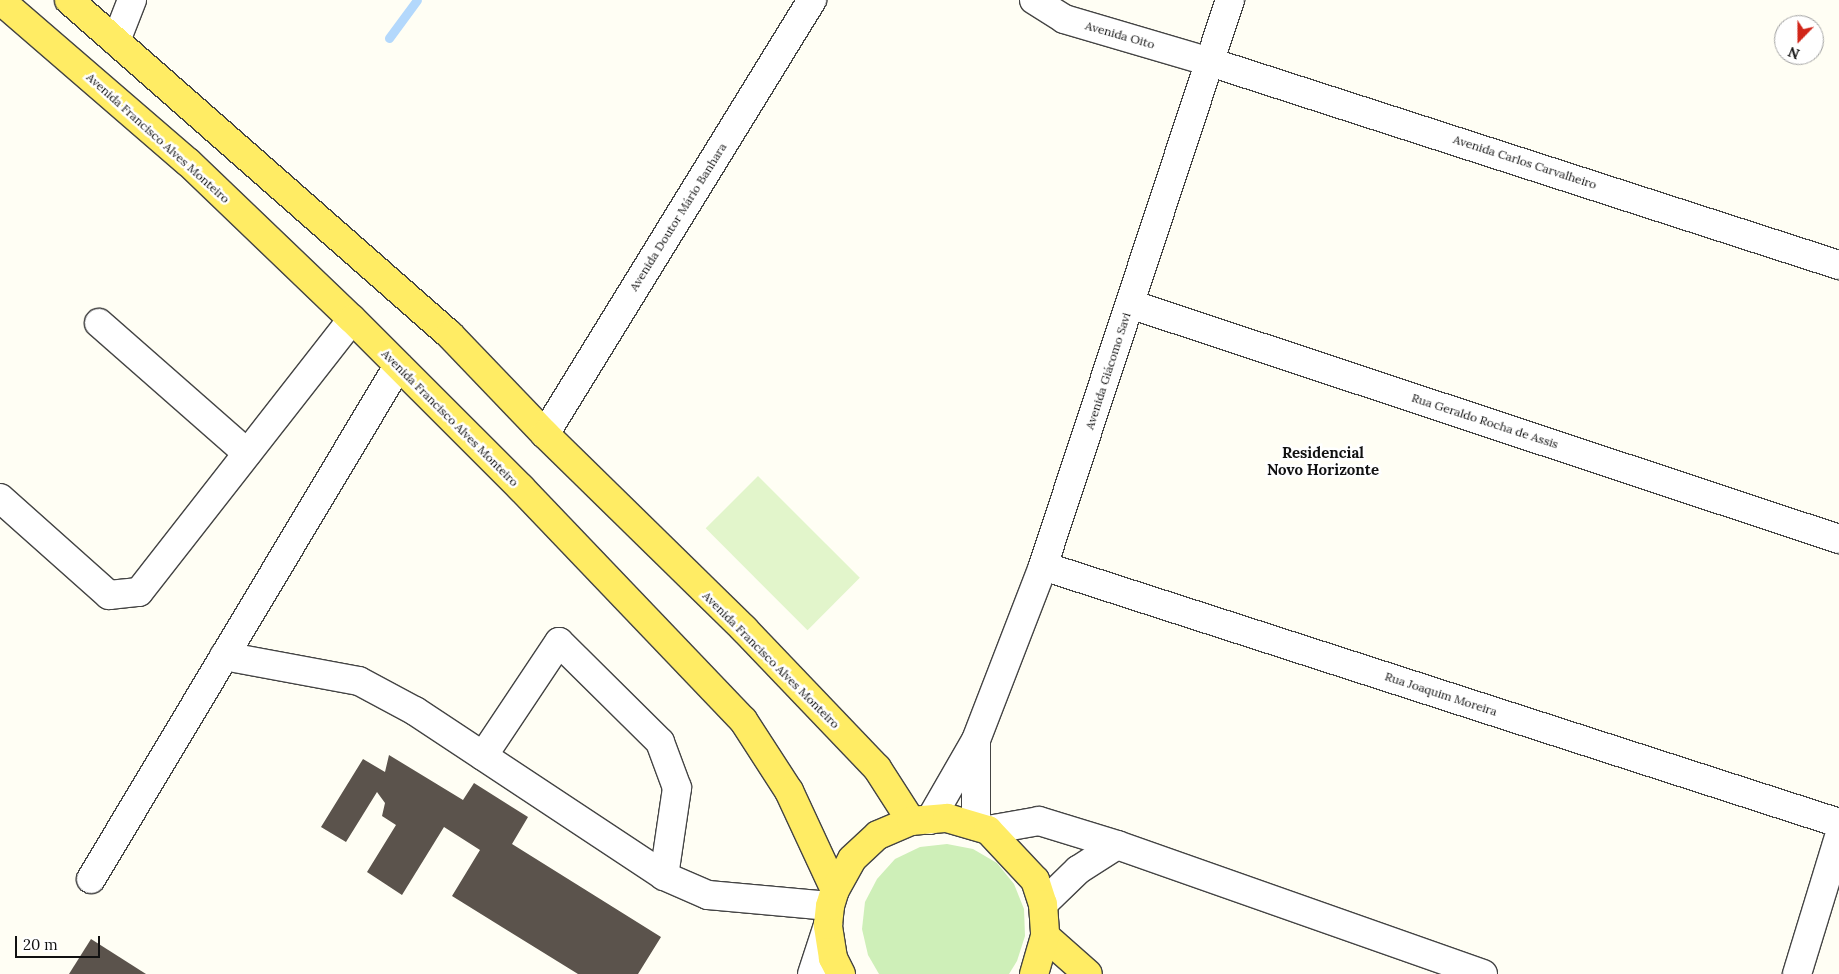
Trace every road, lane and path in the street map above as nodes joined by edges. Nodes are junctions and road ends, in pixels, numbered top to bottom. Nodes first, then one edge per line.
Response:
1 (0, 0) edge
2 (69, 0) edge
3 (132, 0) edge
4 (812, 0) edge
5 (1034, 0) edge
6 (1230, 0) edge
7 (116, 41) junction
8 (1210, 62) junction
9 (1839, 265) edge
10 (1130, 304) junction
11 (352, 319) junction
12 (99, 322) dead end
13 (398, 366) junction
14 (544, 434) junction
15 (247, 452) junction
16 (0, 498) edge
17 (1839, 539) edge
18 (1043, 566) junction
19 (224, 656) junction
20 (976, 740) junction
21 (483, 756) junction
22 (920, 820) junction
23 (1839, 823) edge
24 (982, 828) junction
25 (1839, 836) edge
26 (1117, 844) junction
27 (664, 876) junction
28 (91, 879) dead end
29 (1043, 904) junction
30 (831, 907) junction
31 (1045, 936) junction
32 (812, 974) edge
33 (841, 974) edge
34 (1034, 974) edge
35 (1088, 974) edge
36 (1483, 974) edge
37 (1797, 974) edge

1 - 11 main road, Avenida Francisco Alves Monteiro
2 - 7 main road, Avenida Francisco Alves Monteiro
3 - 7 street
4 - 14 street, Avenida Doutor Mário Banhara
5 - 8 street, Avenida Oito
6 - 8 street, Avenida Giácomo Savi
7 - 14 main road, Avenida Francisco Alves Monteiro
8 - 9 street, Avenida Carlos Carvalheiro
8 - 10 street, Avenida Giácomo Savi
10 - 17 street, Rua Geraldo Rocha de Assis
10 - 18 street, Avenida Giácomo Savi
11 - 13 main road, Avenida Francisco Alves Monteiro
11 - 15 street
12 - 15 street
13 - 19 street
13 - 30 main road, Avenida Francisco Alves Monteiro
14 - 22 main road, Avenida Francisco Alves Monteiro
15 - 16 street
18 - 20 street, Avenida Giácomo Savi
18 - 23 street, Rua Joaquim Moreira
19 - 21 street
19 - 28 street
20 - 22 street, Avenida Giácomo Savi
20 - 24 street, Avenida Giácomo Savi
21 - 27 street
21 - 27 street
22 - 24 main road
22 - 30 main road
24 - 26 street
24 - 29 main road
25 - 37 street
26 - 29 street
26 - 36 street
27 - 30 street
29 - 31 main road
30 - 32 street
30 - 33 main road, Avenida Francisco Alves Monteiro
31 - 34 main road
31 - 35 main road

